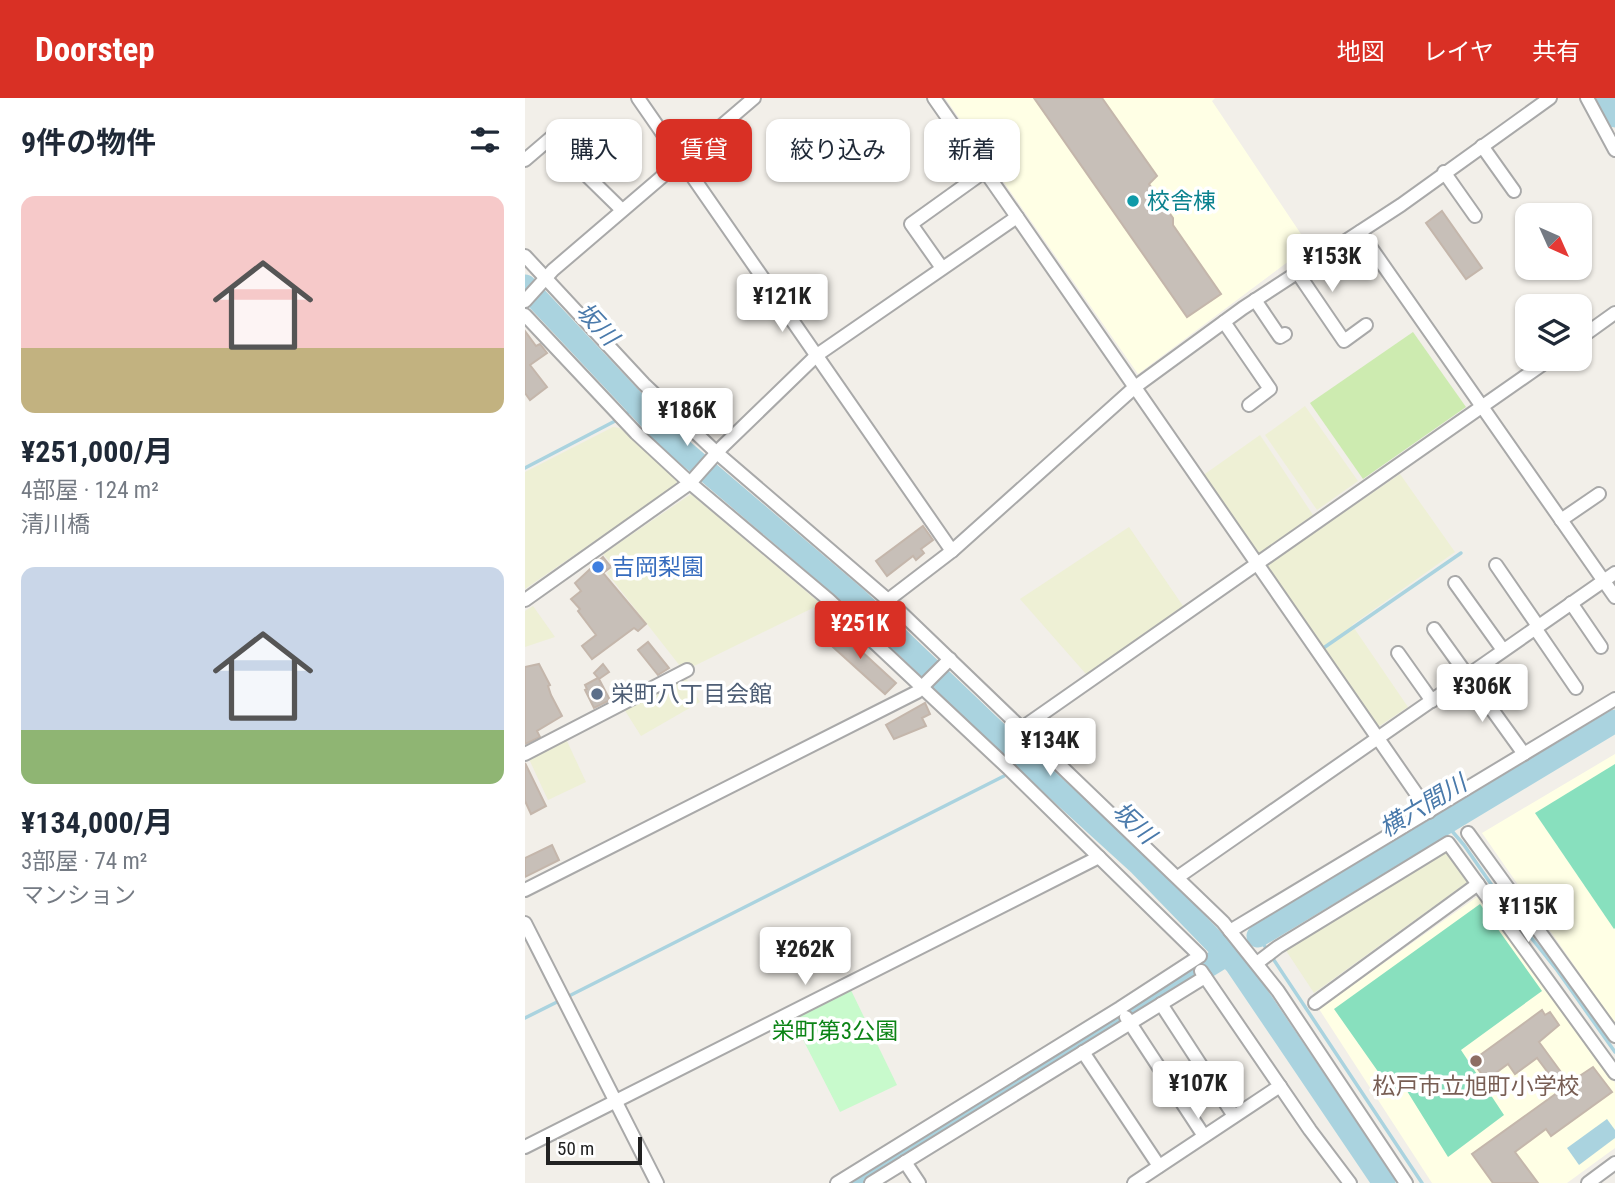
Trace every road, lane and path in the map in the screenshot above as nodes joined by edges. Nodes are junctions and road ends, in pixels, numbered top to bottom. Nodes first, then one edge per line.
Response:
1 (638, 98) edge
2 (754, 98) edge
3 (934, 98) edge
4 (1550, 98) edge
5 (1587, 98) edge
6 (729, 119) edge
7 (949, 119) edge
8 (656, 124) edge
9 (1482, 146) junction
10 (1615, 150) edge
11 (525, 160) edge
12 (1444, 172) junction
13 (656, 181) edge
14 (696, 182) edge
15 (969, 182) edge
16 (993, 182) edge
17 (1514, 191) dead end
18 (622, 210) junction
19 (1475, 216) dead end
20 (1017, 217) junction
21 (1360, 232) junction
22 (525, 256) edge
23 (941, 268) junction
24 (1297, 272) junction
25 (545, 279) junction
26 (1255, 300) junction
27 (525, 301) edge
28 (1615, 313) edge
29 (525, 315) edge
30 (1224, 322) junction
31 (1366, 325) dead end
32 (1592, 329) edge
33 (1285, 334) dead end
34 (817, 355) junction
35 (1533, 371) edge
36 (1135, 387) junction
37 (1248, 405) dead end
38 (1482, 407) junction
39 (716, 455) junction
40 (692, 481) junction
41 (1599, 494) dead end
42 (1561, 520) junction
43 (952, 551) junction
44 (1255, 564) junction
45 (1496, 565) dead end
46 (1615, 573) edge
47 (1604, 580) junction
48 (1455, 583) dead end
49 (1615, 597) edge
50 (525, 600) edge
51 (888, 600) junction
52 (1571, 603) junction
53 (1536, 627) junction
54 (1434, 629) dead end
55 (1601, 647) dead end
56 (1503, 650) junction
57 (1398, 653) dead end
58 (948, 661) junction
59 (687, 670) dead end
60 (1468, 675) junction
61 (924, 686) junction
62 (1576, 688) dead end
63 (1615, 699) edge
64 (1432, 701) junction
65 (1022, 728) junction
66 (1378, 738) junction
67 (525, 754) edge
68 (1524, 754) junction
69 (1429, 812) junction
70 (1468, 833) dead end
71 (1099, 857) junction
72 (1178, 877) junction
73 (1478, 884) junction
74 (525, 890) edge
75 (525, 922) edge
76 (1232, 934) junction
77 (1548, 943) junction
78 (1530, 955) junction
79 (1254, 959) junction
80 (1196, 963) junction
81 (1205, 977) junction
82 (1315, 1003) dead end
83 (1161, 1004) junction
84 (1120, 1008) junction
85 (1130, 1023) junction
86 (1615, 1037) edge
87 (1083, 1052) junction
88 (1615, 1073) edge
89 (1280, 1086) junction
90 (616, 1101) junction
91 (1234, 1116) junction
92 (1205, 1136) junction
93 (525, 1147) edge
94 (905, 1162) junction
95 (1615, 1163) edge
96 (1159, 1166) junction
97 (657, 1183) edge
98 (837, 1183) edge
99 (871, 1183) edge
100 (919, 1183) edge
101 (1134, 1183) edge
102 (1350, 1183) edge
103 (1406, 1183) edge
104 (1588, 1183) edge

1 - 8 street
2 - 6 street
3 - 7 street
4 - 9 street
5 - 10 street
9 - 12 street
9 - 17 street
11 - 18 street
12 - 19 street
12 - 21 street
13 - 18 street
14 - 34 street
15 - 23 street
16 - 20 street
18 - 25 street
20 - 23 street
20 - 36 street
21 - 24 street
21 - 38 street
22 - 25 street
23 - 34 street
24 - 26 street
24 - 31 street
25 - 27 street
25 - 39 street
26 - 30 street
26 - 33 street
28 - 32 street
29 - 40 street
30 - 36 street
30 - 37 street
34 - 39 street
34 - 43 street
35 - 38 street
36 - 43 street
36 - 44 street
38 - 42 street
38 - 44 street
39 - 40 street
39 - 51 street
40 - 50 street
40 - 61 street
41 - 42 street
42 - 47 street
43 - 51 street
44 - 65 street
44 - 66 street
45 - 53 street
46 - 47 street
47 - 49 street
47 - 52 street
48 - 56 street
51 - 58 street
52 - 53 street
52 - 55 street
53 - 56 street
53 - 62 street
54 - 60 street
56 - 60 street
57 - 64 street
58 - 61 street
58 - 65 street
59 - 67 street
60 - 64 street
60 - 68 street
61 - 71 street
61 - 74 street
63 - 68 street
64 - 66 street
65 - 72 street
66 - 69 street
66 - 72 street
68 - 69 street
69 - 76 street
70 - 77 street
71 - 80 street
71 - 90 street
72 - 76 street
73 - 78 street
73 - 79 street
73 - 82 street
75 - 90 street
76 - 79 street
77 - 78 street
77 - 86 street
78 - 88 street
79 - 103 street
80 - 81 street
80 - 84 street
81 - 83 street
81 - 89 street
83 - 85 street
83 - 91 street
84 - 85 street
84 - 98 street
85 - 87 street
85 - 92 street
87 - 94 street
87 - 96 street
89 - 91 street
89 - 102 street
90 - 93 street
90 - 97 street
91 - 92 street
92 - 96 street
94 - 99 street
94 - 100 street
95 - 104 street
96 - 101 street

